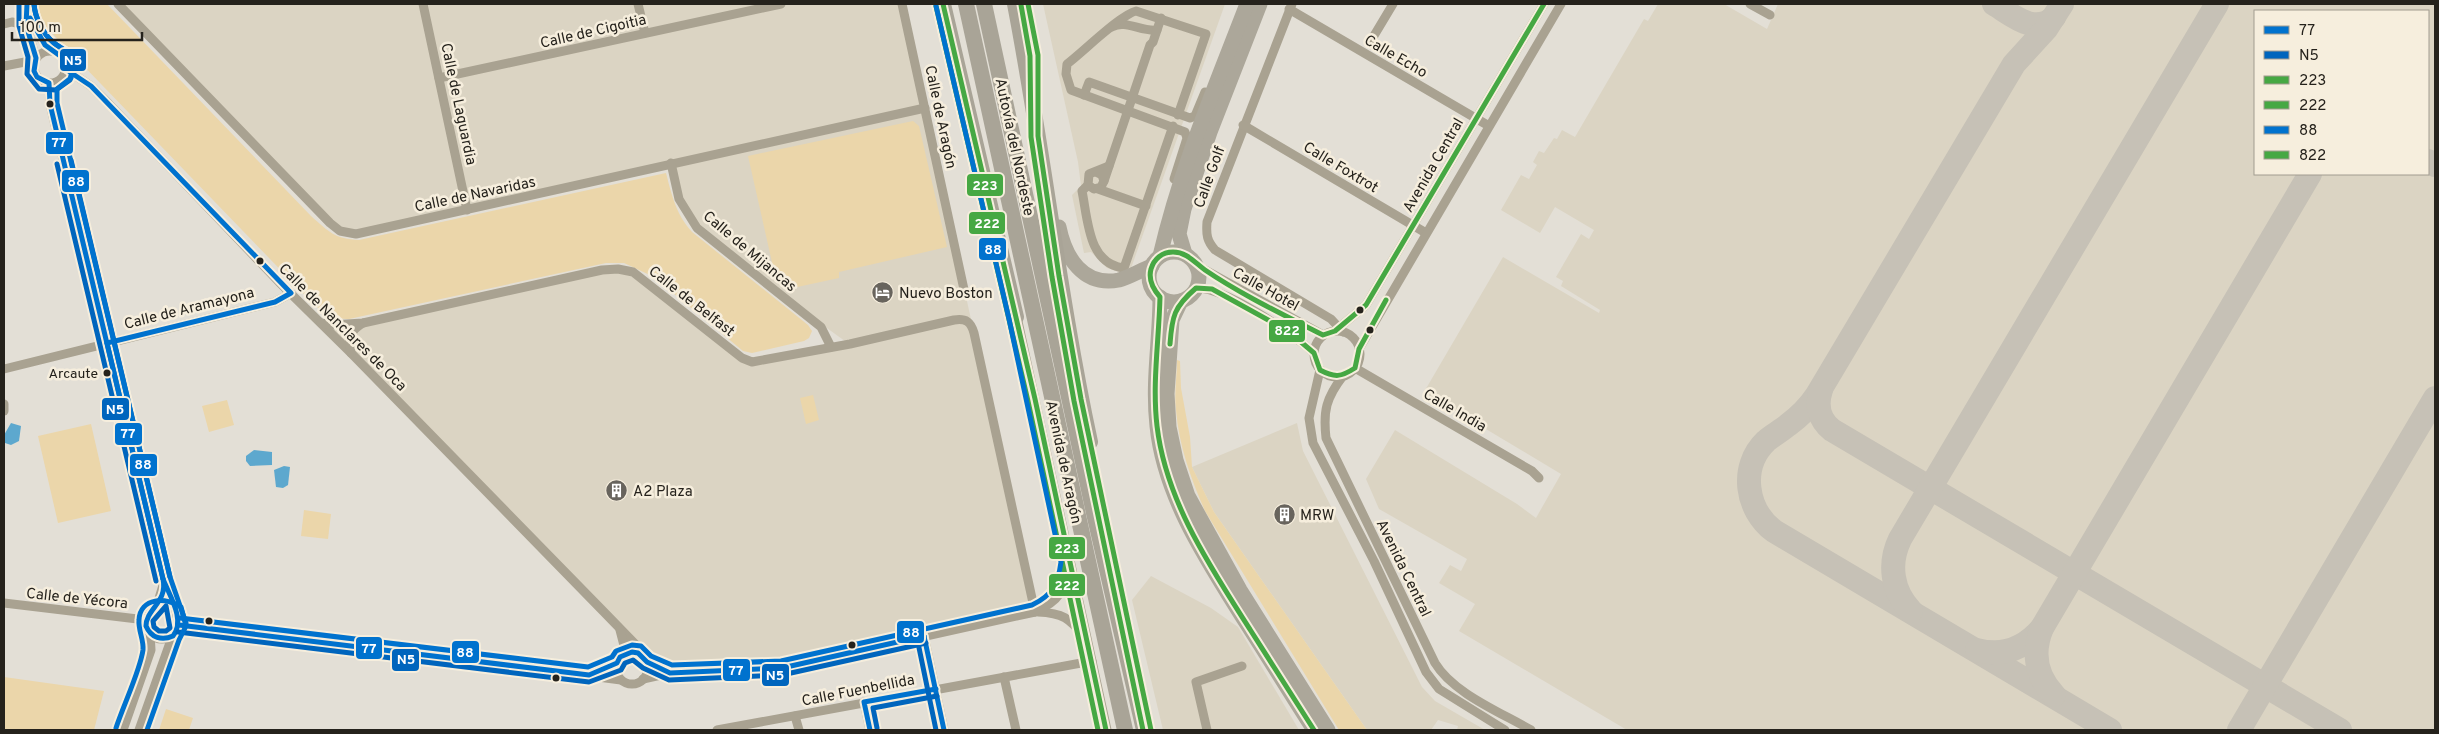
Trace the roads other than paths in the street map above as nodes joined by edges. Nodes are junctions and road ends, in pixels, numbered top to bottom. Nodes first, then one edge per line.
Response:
1 (118, 4) edge
2 (423, 4) edge
3 (638, 4) edge
4 (781, 4) edge
5 (902, 4) edge
6 (943, 4) edge
7 (948, 4) edge
8 (966, 4) edge
9 (984, 4) edge
10 (1015, 4) edge
11 (1240, 4) edge
12 (1247, 4) edge
13 (1260, 4) edge
14 (1393, 4) edge
15 (1544, 4) edge
16 (1561, 4) edge
17 (1750, 4) edge
18 (1290, 6) edge
19 (27, 7) edge
20 (1770, 15) dead end
21 (1161, 18) junction
22 (4, 24) edge
23 (26, 24) junction
24 (1112, 28) junction
25 (1157, 30) junction
26 (1146, 31) junction
27 (645, 33) junction
28 (1372, 39) dead end
29 (1150, 45) junction
30 (50, 50) junction
31 (35, 61) junction
32 (4, 66) edge
33 (67, 70) junction
34 (439, 78) junction
35 (49, 83) junction
36 (1084, 95) junction
37 (1132, 98) junction
38 (926, 108) junction
39 (1128, 111) junction
40 (1178, 115) junction
41 (1476, 119) junction
42 (1243, 124) junction
43 (1173, 126) junction
44 (1489, 126) junction
45 (1038, 136) junction
46 (671, 163) junction
47 (1109, 166) junction
48 (1096, 172) junction
49 (1104, 181) junction
50 (1088, 185) junction
51 (1098, 189) junction
52 (1146, 206) junction
53 (1172, 206) junction
54 (468, 210) junction
55 (1413, 226) junction
56 (1426, 233) junction
57 (1036, 246) junction
58 (1190, 260) junction
59 (1156, 261) junction
60 (1196, 288) junction
61 (291, 294) junction
62 (965, 294) dead end
63 (1160, 297) junction
64 (1181, 300) junction
65 (1315, 310) junction
66 (1016, 317) junction
67 (363, 322) junction
68 (321, 323) junction
69 (1340, 330) junction
70 (1324, 335) junction
71 (107, 343) junction
72 (831, 348) junction
73 (1359, 349) junction
74 (351, 353) junction
75 (1314, 353) junction
76 (1355, 368) junction
77 (4, 369) edge
78 (1320, 370) junction
79 (1343, 376) junction
80 (4, 404) edge
81 (4, 411) edge
82 (1539, 478) dead end
83 (1070, 562) junction
84 (164, 582) junction
85 (4, 604) edge
86 (156, 608) junction
87 (175, 612) junction
88 (1035, 612) junction
89 (146, 620) junction
90 (179, 625) junction
91 (619, 628) junction
92 (150, 634) junction
93 (924, 636) junction
94 (172, 637) junction
95 (1087, 638) junction
96 (1130, 640) junction
97 (626, 653) junction
98 (645, 659) junction
99 (1092, 661) junction
100 (617, 663) junction
101 (1242, 666) dead end
102 (670, 673) junction
103 (589, 675) junction
104 (1004, 677) junction
105 (622, 680) junction
106 (643, 680) junction
107 (936, 689) junction
108 (864, 702) junction
109 (795, 716) junction
110 (123, 730) edge
111 (139, 730) edge
112 (717, 730) edge
113 (799, 730) edge
114 (870, 730) edge
115 (944, 730) edge
116 (1016, 730) edge
117 (1106, 730) edge
118 (1126, 730) edge
119 (1144, 730) edge
120 (1151, 730) edge
121 (1207, 730) edge
122 (1314, 730) edge
123 (1328, 730) edge
124 (1506, 730) edge
125 (1531, 730) edge

1 - 54 street, Calle de Navaridas
2 - 34 street, Calle de Laguardia
3 - 27 street
4 - 27 street, Calle de Cigoitia
5 - 38 street, Calle de Aragón
6 - 66 highway
7 - 66 highway
8 - 118 highway, Autovía del Nordeste
9 - 57 highway, Autovía del Nordeste
10 - 45 highway
11 - 40 street
12 - 53 main road
13 - 58 main road
14 - 28 street
15 - 41 street, Avenida Central
16 - 44 street, Avenida Central
17 - 20 street
18 - 41 street, Calle Echo
18 - 42 street, Calle Golf
19 - 23 street
19 - 30 street
21 - 24 street
21 - 25 street
21 - 40 street
22 - 23 street
23 - 31 street
24 - 26 street
24 - 36 street
25 - 26 street
25 - 29 street
26 - 29 street
27 - 34 street, Calle de Cigoitia
29 - 37 street
30 - 31 street
30 - 33 street
31 - 32 street
31 - 35 street
33 - 35 street
33 - 61 street, Calle de Nanclares de Oca
34 - 54 street, Calle de Laguardia
35 - 71 street
36 - 37 street
36 - 39 street
37 - 39 street
37 - 40 street
38 - 46 street, Calle de Navaridas
38 - 62 street, Calle de Aragón
39 - 43 street
39 - 47 street
41 - 44 street, Calle Echo
41 - 55 street, Avenida Central
42 - 55 street, Calle Foxtrot
42 - 65 street, Calle Golf
43 - 52 street
43 - 53 street
44 - 56 street, Avenida Central
45 - 59 main road
45 - 96 highway
46 - 54 street, Calle de Navaridas
46 - 72 street, Calle de Mijancas
47 - 48 street
47 - 49 street
48 - 49 street
48 - 50 street
49 - 51 street
50 - 51 street
50 - 52 street
51 - 52 street
53 - 59 main road
55 - 56 street, Calle Foxtrot
55 - 69 street, Avenida Central
56 - 73 street, Avenida Central
57 - 96 highway
57 - 119 highway, Autovía del Nordeste
58 - 59 main road
58 - 60 main road
58 - 70 street, Calle Hotel
59 - 63 main road
60 - 64 main road
60 - 75 street, Calle Hotel
61 - 68 street, Calle de Nanclares de Oca
61 - 71 street, Calle de Aramayona
63 - 64 main road
63 - 122 main road
64 - 123 main road
65 - 69 street, Calle Golf
65 - 70 street
66 - 83 street, Avenida de Aragón
67 - 68 street, Calle de Belfast
67 - 72 street, Calle de Belfast
67 - 74 street
68 - 74 street, Calle de Nanclares de Oca
69 - 70 street
69 - 73 street
70 - 75 street
71 - 77 street, Calle de Aramayona
71 - 84 street
72 - 88 street, Calle de Belfast
73 - 76 street
74 - 91 street, Calle de Nanclares de Oca
75 - 78 street
76 - 79 street
76 - 82 street, Calle India
78 - 79 street
78 - 124 street, Avenida Central
79 - 125 street, Avenida Central
80 - 81 street
83 - 88 street
83 - 95 street, Avenida de Aragón
84 - 86 street
84 - 87 street
85 - 89 street, Calle de Yécora
86 - 87 street
86 - 89 street
87 - 90 street
88 - 93 street
88 - 95 street
89 - 92 street
90 - 94 street
90 - 103 street
91 - 97 street, Calle de Nanclares de Oca
91 - 98 street, Calle de Nanclares de Oca
92 - 94 street
92 - 110 street
93 - 102 street
93 - 107 street
94 - 111 street
95 - 99 street, Avenida de Aragón
96 - 120 highway
97 - 98 street
97 - 100 street
98 - 102 street
98 - 106 street
99 - 104 street, Calle Fuenbellida
99 - 117 street, Avenida de Aragón
100 - 103 street
100 - 105 street
101 - 121 street
102 - 106 street
103 - 105 street
104 - 107 street, Calle Fuenbellida
104 - 116 street
105 - 106 street
107 - 108 street, Calle Fuenbellida
107 - 115 street
108 - 109 street, Calle Fuenbellida
108 - 114 street
109 - 112 street, Calle Fuenbellida
109 - 113 street

